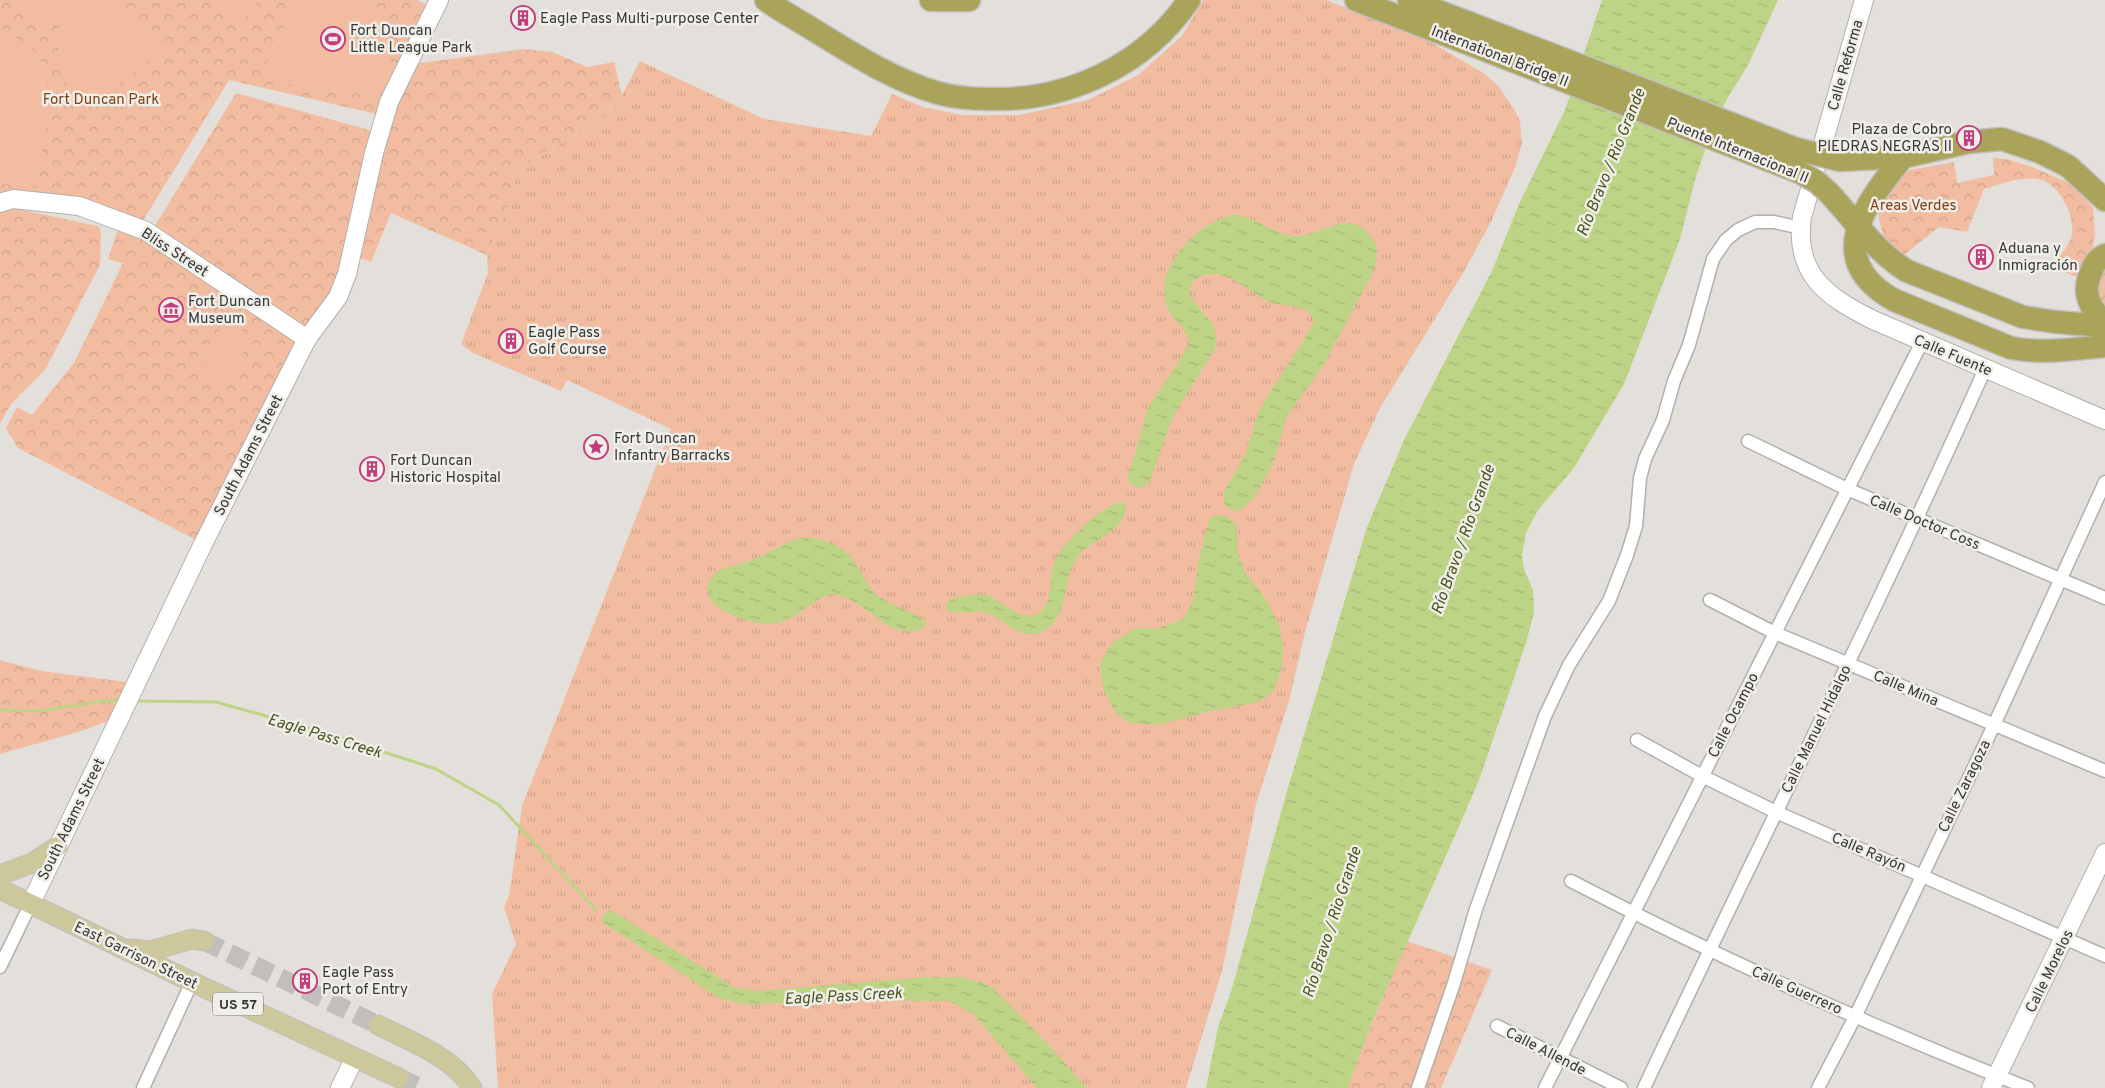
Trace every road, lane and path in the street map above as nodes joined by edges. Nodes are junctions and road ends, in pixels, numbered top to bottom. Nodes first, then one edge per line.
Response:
1 (440, 0) edge
2 (765, 0) edge
3 (931, 0) edge
4 (969, 0) edge
5 (1188, 0) edge
6 (1356, 0) edge
7 (1409, 0) edge
8 (1864, 0) edge
9 (1648, 103) junction
10 (1903, 157) junction
11 (2105, 200) edge
12 (0, 203) edge
13 (1859, 225) junction
14 (1801, 228) junction
15 (2105, 255) edge
16 (1812, 275) joint
17 (2105, 325) edge
18 (306, 339) junction
19 (1922, 342) junction
20 (2105, 346) edge
21 (1985, 369) junction
22 (2105, 420) edge
23 (1748, 440) dead end
24 (2105, 482) edge
25 (1847, 489) junction
26 (1918, 520) junction
27 (2061, 580) junction
28 (2105, 598) edge
29 (1710, 600) dead end
30 (1775, 633) junction
31 (1847, 663) junction
32 (1994, 725) junction
33 (1637, 740) dead end
34 (2105, 771) edge
35 (1702, 776) junction
36 (1776, 812) junction
37 (58, 846) junction
38 (2105, 853) edge
39 (1922, 874) junction
40 (0, 875) edge
41 (1571, 881) dead end
42 (0, 889) edge
43 (30, 903) junction
44 (1634, 913) junction
45 (2065, 938) junction
46 (204, 941) tunnel mouth
47 (123, 948) junction
48 (1708, 950) junction
49 (2105, 956) edge
50 (0, 967) edge
51 (192, 982) junction
52 (1855, 1017) junction
53 (378, 1025) tunnel mouth
54 (1497, 1026) dead end
55 (354, 1058) junction
56 (1560, 1058) junction
57 (399, 1078) tunnel mouth
58 (1994, 1082) edge
59 (142, 1088) edge
60 (340, 1088) edge
61 (472, 1088) edge
62 (1418, 1088) edge
63 (1545, 1088) edge
64 (1621, 1088) edge
65 (1644, 1088) edge
66 (1818, 1088) edge
67 (2028, 1088) edge

1 - 18 street, South Adams Street
2 - 5 highway
3 - 4 highway
6 - 9 highway, International Bridge II
7 - 9 highway, International Bridge II
8 - 14 street, Calle Reforma
9 - 10 highway, Puente Internacional II, bridge
9 - 13 highway, Puente Internacional II, bridge
10 - 11 highway, Puente Internacional II
10 - 13 highway
12 - 18 street, Bliss Street
13 - 17 highway, Puente Internacional II
13 - 20 highway
14 - 16 street, Calle Reforma
14 - 62 street
15 - 17 highway
16 - 19 street, Calle Fuente
18 - 37 street, South Adams Street
19 - 21 street, Calle Fuente
19 - 25 street, Calle Ocampo
21 - 22 street, Calle Fuente
21 - 26 street, Calle Manuel Hidalgo
23 - 25 street, Calle Doctor Coss
24 - 27 street, Calle Zaragoza
25 - 26 street, Calle Doctor Coss
25 - 30 street, Calle Ocampo
26 - 27 street, Calle Doctor Coss
26 - 31 street, Calle Manuel Hidalgo
27 - 28 street, Calle Doctor Coss
27 - 32 street, Calle Zaragoza
29 - 30 street, Calle Mina
30 - 31 street, Calle Mina
30 - 35 street, Calle Ocampo
31 - 32 street, Calle Mina
31 - 36 street, Calle Manuel Hidalgo
32 - 34 street, Calle Mina
32 - 39 street, Calle Zaragoza
33 - 35 street, Calle Rayón
35 - 36 street, Calle Rayón
35 - 44 street, Calle Ocampo
36 - 39 street, Calle Rayón
36 - 48 street, Calle Manuel Hidalgo
37 - 40 main road
37 - 43 street, South Adams Street
38 - 45 street, Calle Morelos
39 - 45 street, Calle Rayón
39 - 52 street, Calle Zaragoza
41 - 44 street, Calle Guerrero
42 - 43 main road, East Garrison Street / US 57
43 - 47 main road, East Garrison Street / US 57
43 - 50 street
44 - 48 street, Calle Guerrero
44 - 56 street, Calle Ocampo
45 - 49 street, Calle Rayón
45 - 58 street, Calle Morelos
46 - 47 main road, US 57
47 - 51 main road, East Garrison Street / US 57
48 - 52 street, Calle Guerrero
48 - 65 street, Calle Manuel Hidalgo
51 - 55 main road, East Garrison Street / US 57
51 - 59 street
52 - 58 street, Calle Guerrero
52 - 66 street, Calle Zaragoza
53 - 61 main road
54 - 56 street, Calle Allende
55 - 57 main road, US 57
55 - 60 street
56 - 63 street, Calle Ocampo
56 - 64 street, Calle Allende
58 - 67 street, Calle Guerrero

